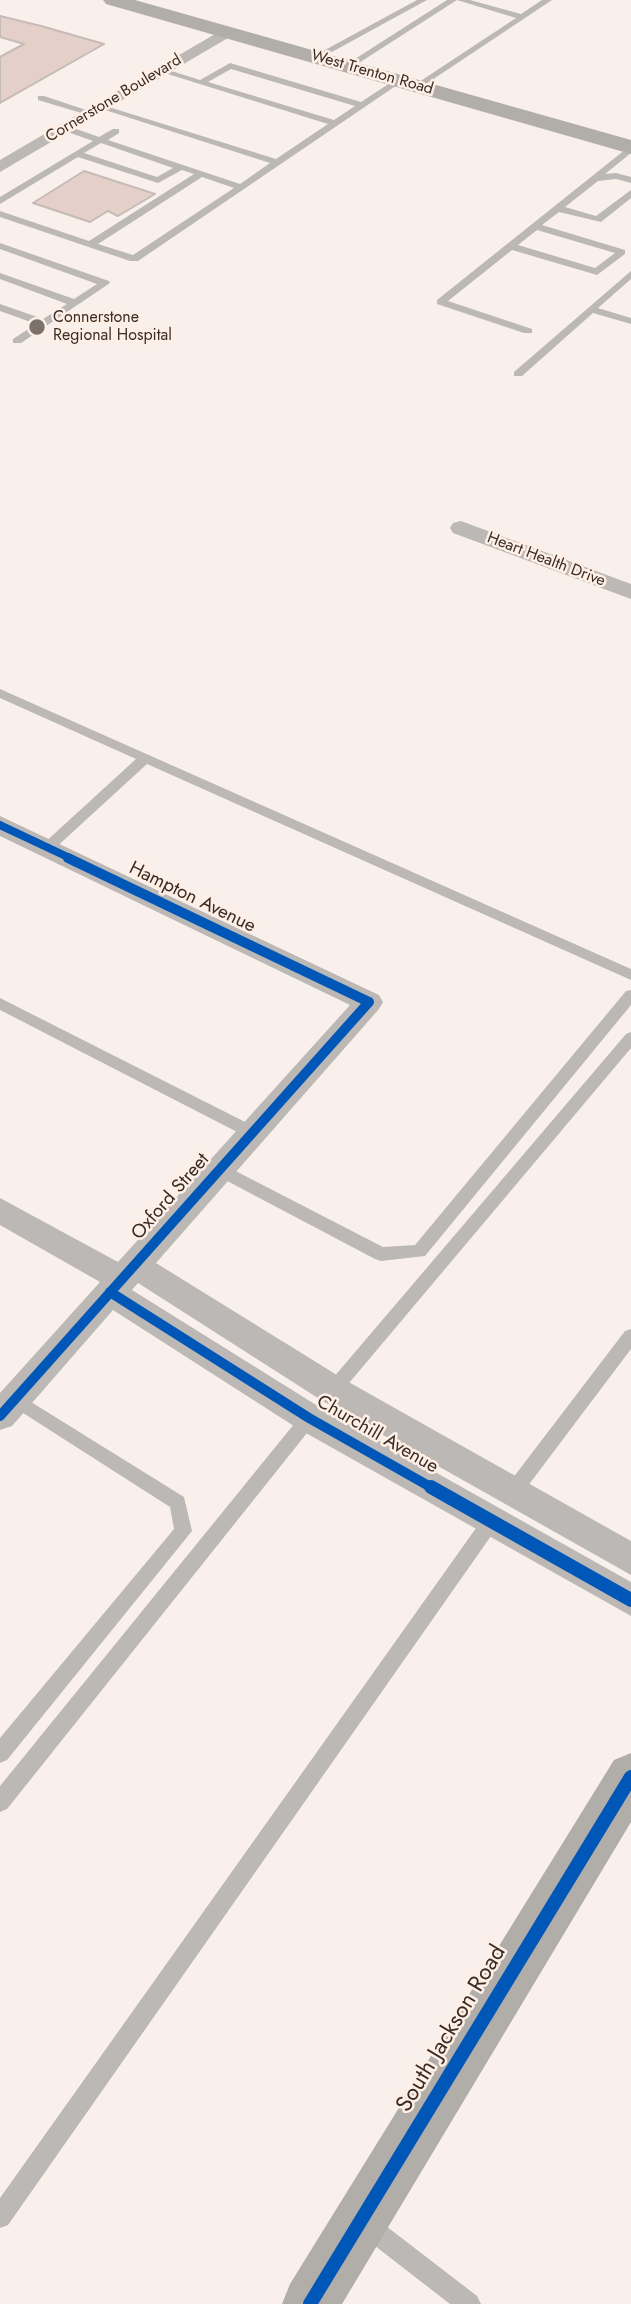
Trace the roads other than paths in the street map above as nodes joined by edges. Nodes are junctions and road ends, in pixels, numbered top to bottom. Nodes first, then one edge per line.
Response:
1 (113, 0) edge
2 (423, 0) edge
3 (453, 0) edge
4 (461, 0) edge
5 (548, 0) edge
6 (523, 17) junction
7 (227, 32) junction
8 (317, 57) junction
9 (348, 66) junction
10 (162, 71) junction
11 (201, 83) junction
12 (408, 83) junction
13 (41, 98) dead end
14 (363, 106) junction
15 (96, 110) junction
16 (337, 124) junction
17 (65, 128) junction
18 (116, 131) dead end
19 (100, 140) junction
20 (631, 148) edge
21 (77, 154) junction
22 (278, 163) junction
23 (0, 167) edge
24 (181, 167) junction
25 (201, 174) junction
26 (594, 178) junction
27 (631, 180) edge
28 (241, 187) junction
29 (631, 193) edge
30 (0, 201) edge
31 (557, 208) junction
32 (0, 214) edge
33 (535, 226) junction
34 (91, 244) junction
35 (0, 246) edge
36 (510, 246) junction
37 (631, 274) edge
38 (0, 276) edge
39 (75, 303) junction
40 (0, 307) edge
41 (591, 309) junction
42 (631, 321) edge
43 (43, 323) junction
44 (528, 331) dead end
45 (16, 341) dead end
46 (518, 374) dead end
47 (461, 527) dead end
48 (631, 592) edge
49 (0, 693) edge
50 (145, 758) junction
51 (0, 825) edge
52 (47, 848) junction
53 (631, 975) edge
54 (631, 995) edge
55 (369, 1002) joint
56 (0, 1003) edge
57 (631, 1038) edge
58 (251, 1132) junction
59 (218, 1170) junction
60 (0, 1210) edge
61 (122, 1279) junction
62 (631, 1336) edge
63 (333, 1390) junction
64 (8, 1408) edge
65 (309, 1418) junction
66 (502, 1506) junction
67 (631, 1559) edge
68 (631, 1600) edge
69 (0, 1753) edge
70 (627, 1791) edge
71 (0, 1802) edge
72 (0, 2217) edge
73 (361, 2221) junction
74 (310, 2304) edge
75 (470, 2304) edge

1 - 7 main road, West Trenton Road
2 - 8 lane
3 - 9 lane
4 - 6 lane
5 - 6 lane
6 - 12 lane
7 - 8 main road, West Trenton Road
7 - 10 street, Cornerstone Boulevard
8 - 9 main road, West Trenton Road
9 - 12 main road, West Trenton Road
10 - 11 lane
10 - 15 street, Cornerstone Boulevard
11 - 14 lane
11 - 16 lane
12 - 14 lane
12 - 20 main road, West Trenton Road
13 - 15 lane
14 - 16 lane
15 - 17 street, Cornerstone Boulevard
15 - 22 lane
16 - 22 lane
17 - 19 lane
17 - 23 street, Cornerstone Boulevard
18 - 19 lane
19 - 21 lane
19 - 24 lane
20 - 26 lane
21 - 24 lane
21 - 30 lane
22 - 28 lane
24 - 25 lane
25 - 28 lane
25 - 34 lane
26 - 27 lane
26 - 31 lane
28 - 34 lane
29 - 31 lane
31 - 33 lane
32 - 34 lane
33 - 36 lane
33 - 36 lane
35 - 39 lane
36 - 44 lane
37 - 41 lane
38 - 39 lane
39 - 43 lane
40 - 43 lane
41 - 42 lane
41 - 46 lane
43 - 45 lane
47 - 48 street, Heart Health Drive
49 - 50 lane
50 - 52 lane
50 - 53 lane
51 - 52 street, Hampton Avenue
52 - 55 street, Hampton Avenue
54 - 59 lane
55 - 58 street, Oxford Street
56 - 58 lane
57 - 63 lane
58 - 59 street, Oxford Street
59 - 61 street, Oxford Street
60 - 61 street, Churchill Avenue
61 - 63 street, Churchill Avenue
61 - 64 street, Oxford Street
61 - 65 street, Churchill Avenue
62 - 66 lane
63 - 65 street
63 - 66 street, Churchill Avenue
64 - 69 lane
65 - 66 street, Churchill Avenue
65 - 71 lane
66 - 67 street, Churchill Avenue
66 - 68 street, Churchill Avenue
66 - 72 lane
70 - 73 main road, South Jackson Road
73 - 74 main road, South Jackson Road
73 - 75 lane

